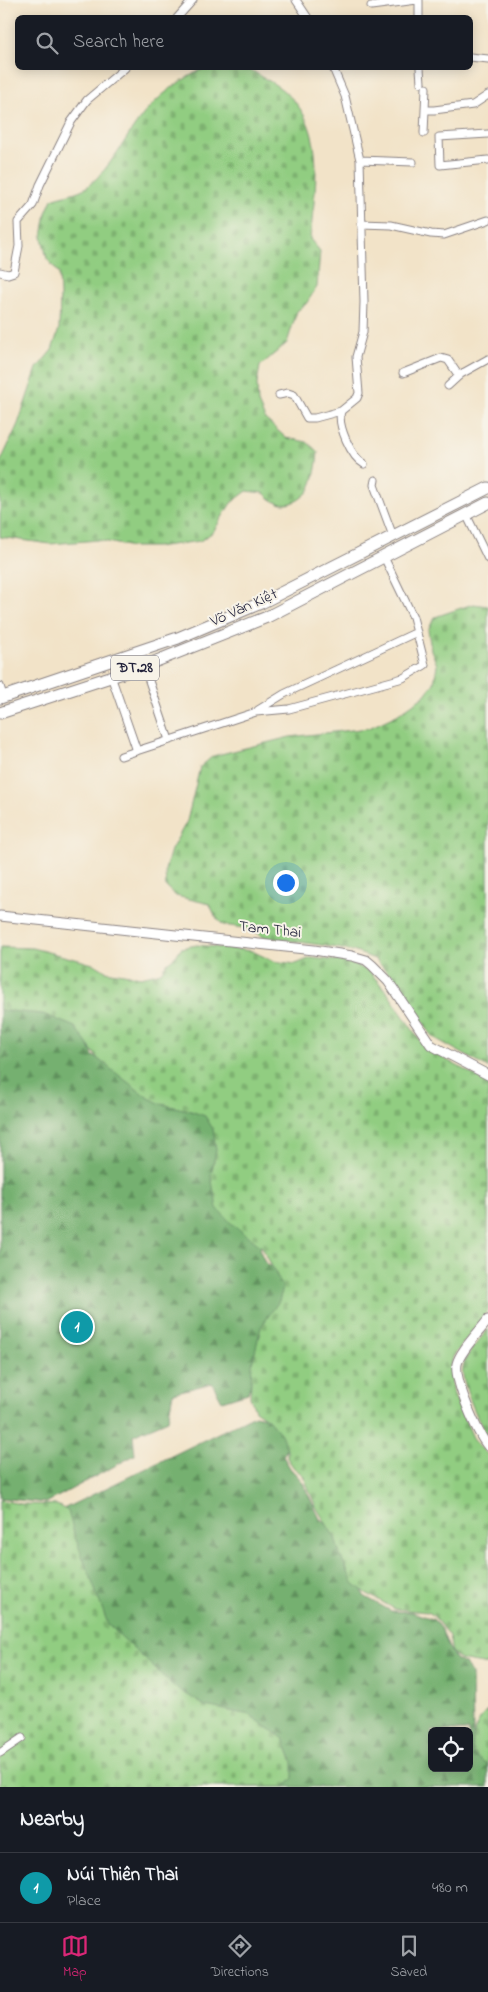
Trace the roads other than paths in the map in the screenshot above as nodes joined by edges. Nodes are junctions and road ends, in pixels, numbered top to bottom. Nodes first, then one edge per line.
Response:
1 (193, 0) edge
2 (296, 0) edge
3 (418, 0) edge
4 (371, 6) dead end
5 (180, 15) edge
6 (306, 15) edge
7 (419, 15) edge
8 (473, 57) edge
9 (488, 59) edge
10 (123, 70) edge
11 (334, 70) edge
12 (420, 70) edge
13 (488, 95) edge
14 (425, 110) junction
15 (424, 134) dead end
16 (488, 134) edge
17 (360, 160) junction
18 (488, 160) edge
19 (413, 162) dead end
20 (488, 220) edge
21 (360, 224) junction
22 (0, 272) edge
23 (488, 360) edge
24 (403, 373) dead end
25 (459, 376) junction
26 (448, 386) dead end
27 (279, 395) dead end
28 (341, 411) junction
29 (364, 464) dead end
30 (375, 480) dead end
31 (488, 488) edge
32 (488, 503) edge
33 (466, 514) junction
34 (424, 520) junction
35 (431, 532) junction
36 (393, 536) junction
37 (384, 557) junction
38 (488, 558) edge
39 (261, 603) junction
40 (268, 617) junction
41 (417, 632) junction
42 (144, 666) junction
43 (112, 676) junction
44 (1, 693) edge
45 (256, 712) junction
46 (0, 713) edge
47 (169, 740) junction
48 (137, 751) junction
49 (120, 756) dead end
50 (0, 916) edge
51 (488, 1075) edge
52 (488, 1320) edge
53 (488, 1446) edge
54 (22, 1738) dead end
55 (0, 1753) edge

1 - 5 street
2 - 6 street
3 - 4 street
3 - 7 street
8 - 9 street
10 - 22 street
11 - 17 street
12 - 14 street
13 - 14 street
14 - 15 street
16 - 18 street
17 - 19 street
17 - 21 street
20 - 21 street
21 - 28 street
23 - 25 street
24 - 25 street
25 - 26 street
27 - 28 street
28 - 29 street
30 - 36 street
31 - 34 main road, Võ Văn Kiệt / ĐT.28
32 - 33 main road, Võ Văn Kiệt / ĐT.28
33 - 35 main road, Võ Văn Kiệt / ĐT.28
33 - 38 street
34 - 35 main road
34 - 36 main road, Võ Văn Kiệt / ĐT.28
35 - 37 main road, Võ Văn Kiệt / ĐT.28
36 - 39 main road, Võ Văn Kiệt / ĐT.28
37 - 40 main road, Võ Văn Kiệt / ĐT.28
37 - 41 street
39 - 40 main road
39 - 44 main road, Võ Văn Kiệt / ĐT.28
40 - 42 main road, Võ Văn Kiệt / ĐT.28
41 - 45 street
41 - 45 street
42 - 43 main road, Võ Văn Kiệt / ĐT.28
42 - 47 street
43 - 46 main road, Võ Văn Kiệt / ĐT.28
43 - 48 street
45 - 47 street
47 - 48 street
48 - 49 street
50 - 51 street, Tam Thai
52 - 53 street
54 - 55 street

